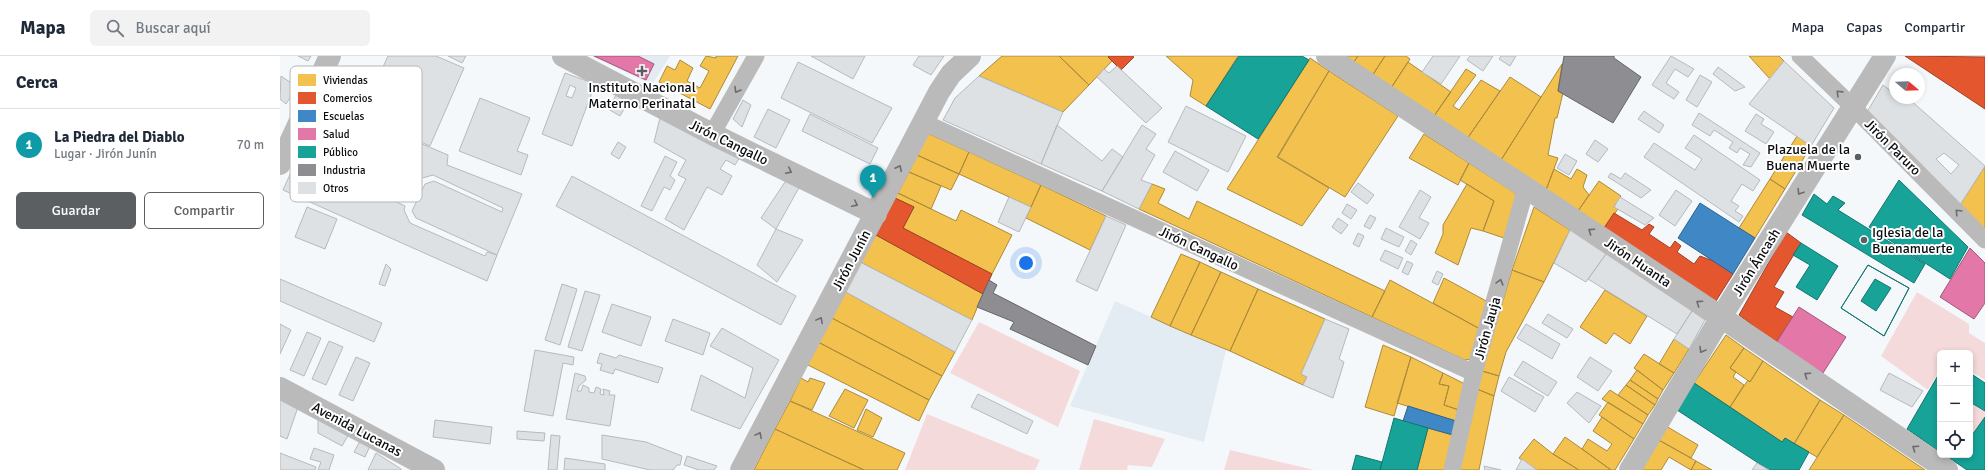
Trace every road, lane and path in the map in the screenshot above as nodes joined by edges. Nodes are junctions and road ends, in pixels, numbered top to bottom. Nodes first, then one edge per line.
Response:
1 (330, 56) edge
2 (563, 56) edge
3 (756, 56) edge
4 (970, 56) edge
5 (1327, 56) edge
6 (1800, 56) edge
7 (1885, 56) edge
8 (325, 66) edge
9 (1853, 107) junction
10 (923, 122) junction
11 (712, 134) junction
12 (290, 142) edge
13 (280, 164) edge
14 (1526, 188) junction
15 (876, 214) junction
16 (1985, 240) edge
17 (1721, 317) junction
18 (1474, 373) junction
19 (280, 388) edge
20 (434, 470) edge
21 (741, 470) edge
22 (1452, 470) edge
23 (1630, 470) edge
24 (1947, 470) edge

1 - 8 street
2 - 11 street, Jirón Cangallo
3 -> 11 street
4 - 10 street, Jirón Junín
5 - 14 street, Jirón Huanta
9 -> 6 street, Jirón Paruro
7 - 9 street, Jirón Áncash
16 -> 9 street, Jirón Paruro
9 -> 17 street, Jirón Áncash
15 -> 10 street, Jirón Junín
10 - 18 street, Jirón Cangallo
11 -> 15 street, Jirón Cangallo
12 - 13 street
17 -> 14 street, Jirón Huanta
18 -> 14 street, Jirón Jauja
21 -> 15 street, Jirón Junín
17 -> 23 street, Jirón Áncash
24 -> 17 street, Jirón Huanta
18 - 22 street, Jirón Jauja
19 - 20 street, Avenida Lucanas

